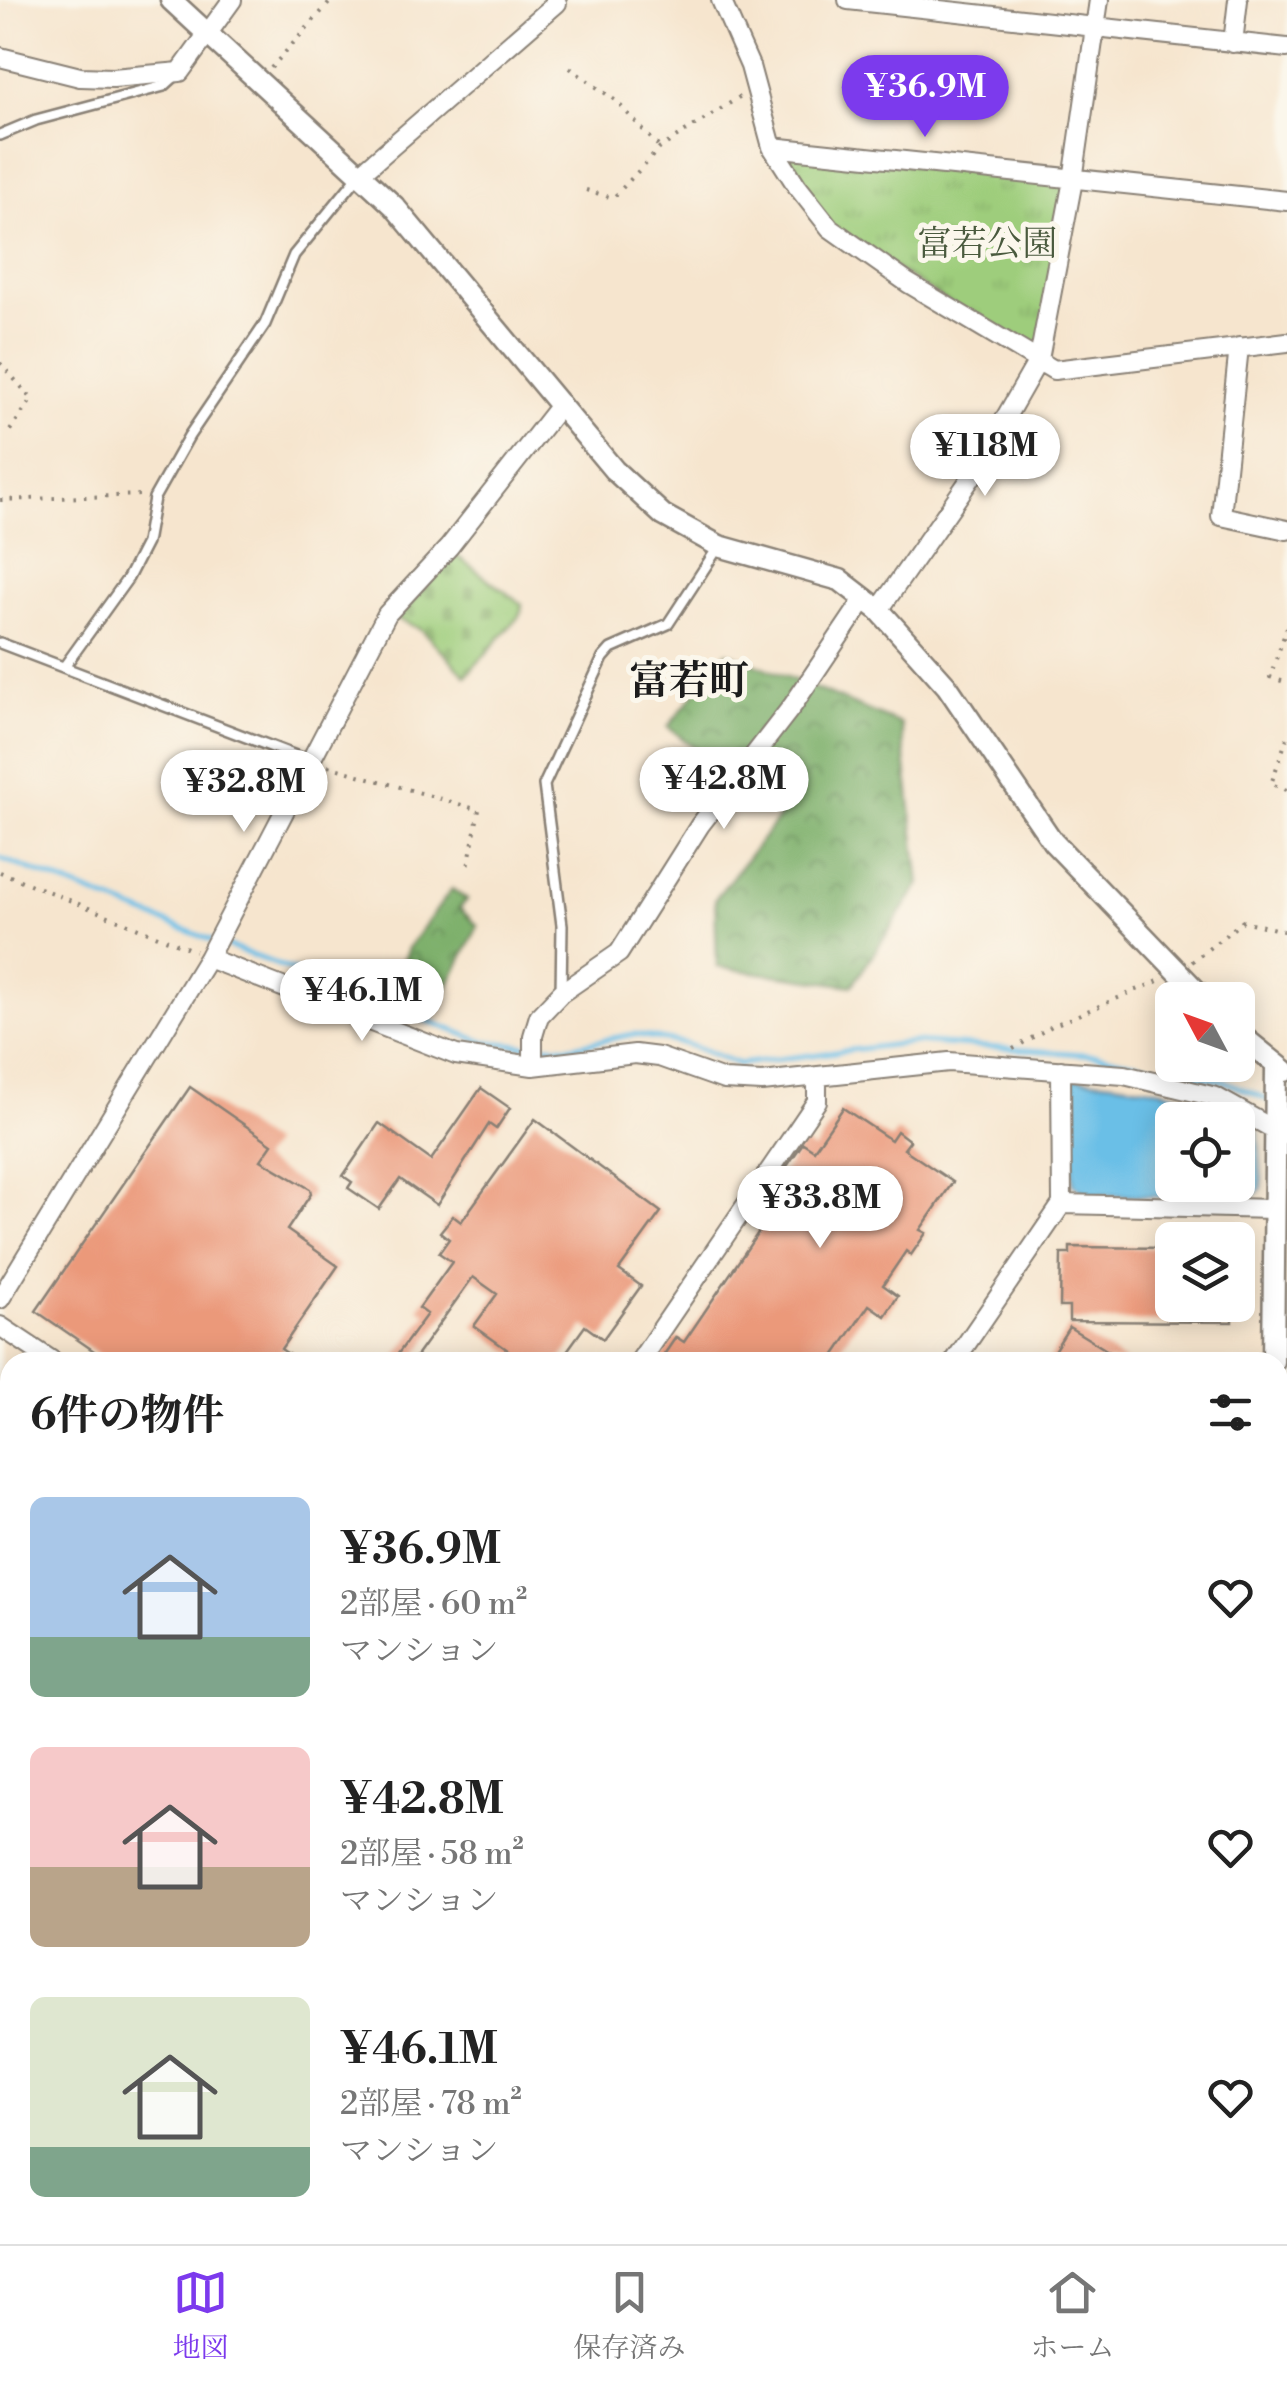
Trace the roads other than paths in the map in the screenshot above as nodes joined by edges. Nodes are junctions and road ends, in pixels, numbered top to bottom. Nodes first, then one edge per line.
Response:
1 (170, 0) edge
2 (232, 0) edge
3 (555, 0) edge
4 (721, 0) edge
5 (848, 0) edge
6 (1099, 0) edge
7 (1238, 0) edge
8 (936, 4) edge
9 (1096, 28) junction
10 (207, 38) junction
11 (1233, 42) junction
12 (1287, 48) edge
13 (0, 58) edge
14 (180, 72) junction
15 (0, 135) edge
16 (772, 147) junction
17 (360, 174) junction
18 (1073, 180) junction
19 (1287, 200) edge
20 (1287, 342) edge
21 (1238, 347) junction
22 (1040, 358) junction
23 (561, 404) junction
24 (1287, 530) edge
25 (719, 546) junction
26 (872, 604) junction
27 (0, 643) edge
28 (64, 668) junction
29 (309, 761) junction
30 (214, 946) junction
31 (1187, 982) edge
32 (561, 993) junction
33 (1255, 1047) edge
34 (533, 1051) junction
35 (1281, 1068) edge
36 (1061, 1070) junction
37 (818, 1076) junction
38 (1275, 1112) junction
39 (1062, 1204) junction
40 (1274, 1209) junction
41 (0, 1299) edge
42 (0, 1326) edge
43 (39, 1352) edge
44 (646, 1352) edge
45 (961, 1352) edge
46 (1273, 1352) edge

1 - 10 street
2 - 10 street
3 - 17 street
4 - 16 street
5 - 8 street
6 - 9 street
7 - 11 street
8 - 9 street
9 - 11 street
9 - 18 street
10 - 14 street
10 - 17 street
11 - 12 street
13 - 14 street
14 - 15 lane
16 - 18 street
16 - 22 street
17 - 23 street
17 - 28 lane
18 - 19 street
18 - 22 street
20 - 21 street
21 - 22 street
21 - 24 street
22 - 26 street
23 - 25 street
23 - 29 street
25 - 26 street
25 - 32 lane
26 - 31 street
26 - 32 street
27 - 28 lane
28 - 29 lane
29 - 30 street
30 - 34 street
30 - 41 street
32 - 34 street
33 - 35 street
34 - 37 street
35 - 38 street
36 - 37 street
36 - 38 street
36 - 39 street
37 - 44 street
38 - 40 street
39 - 40 street
39 - 45 street
40 - 46 street
42 - 43 street

